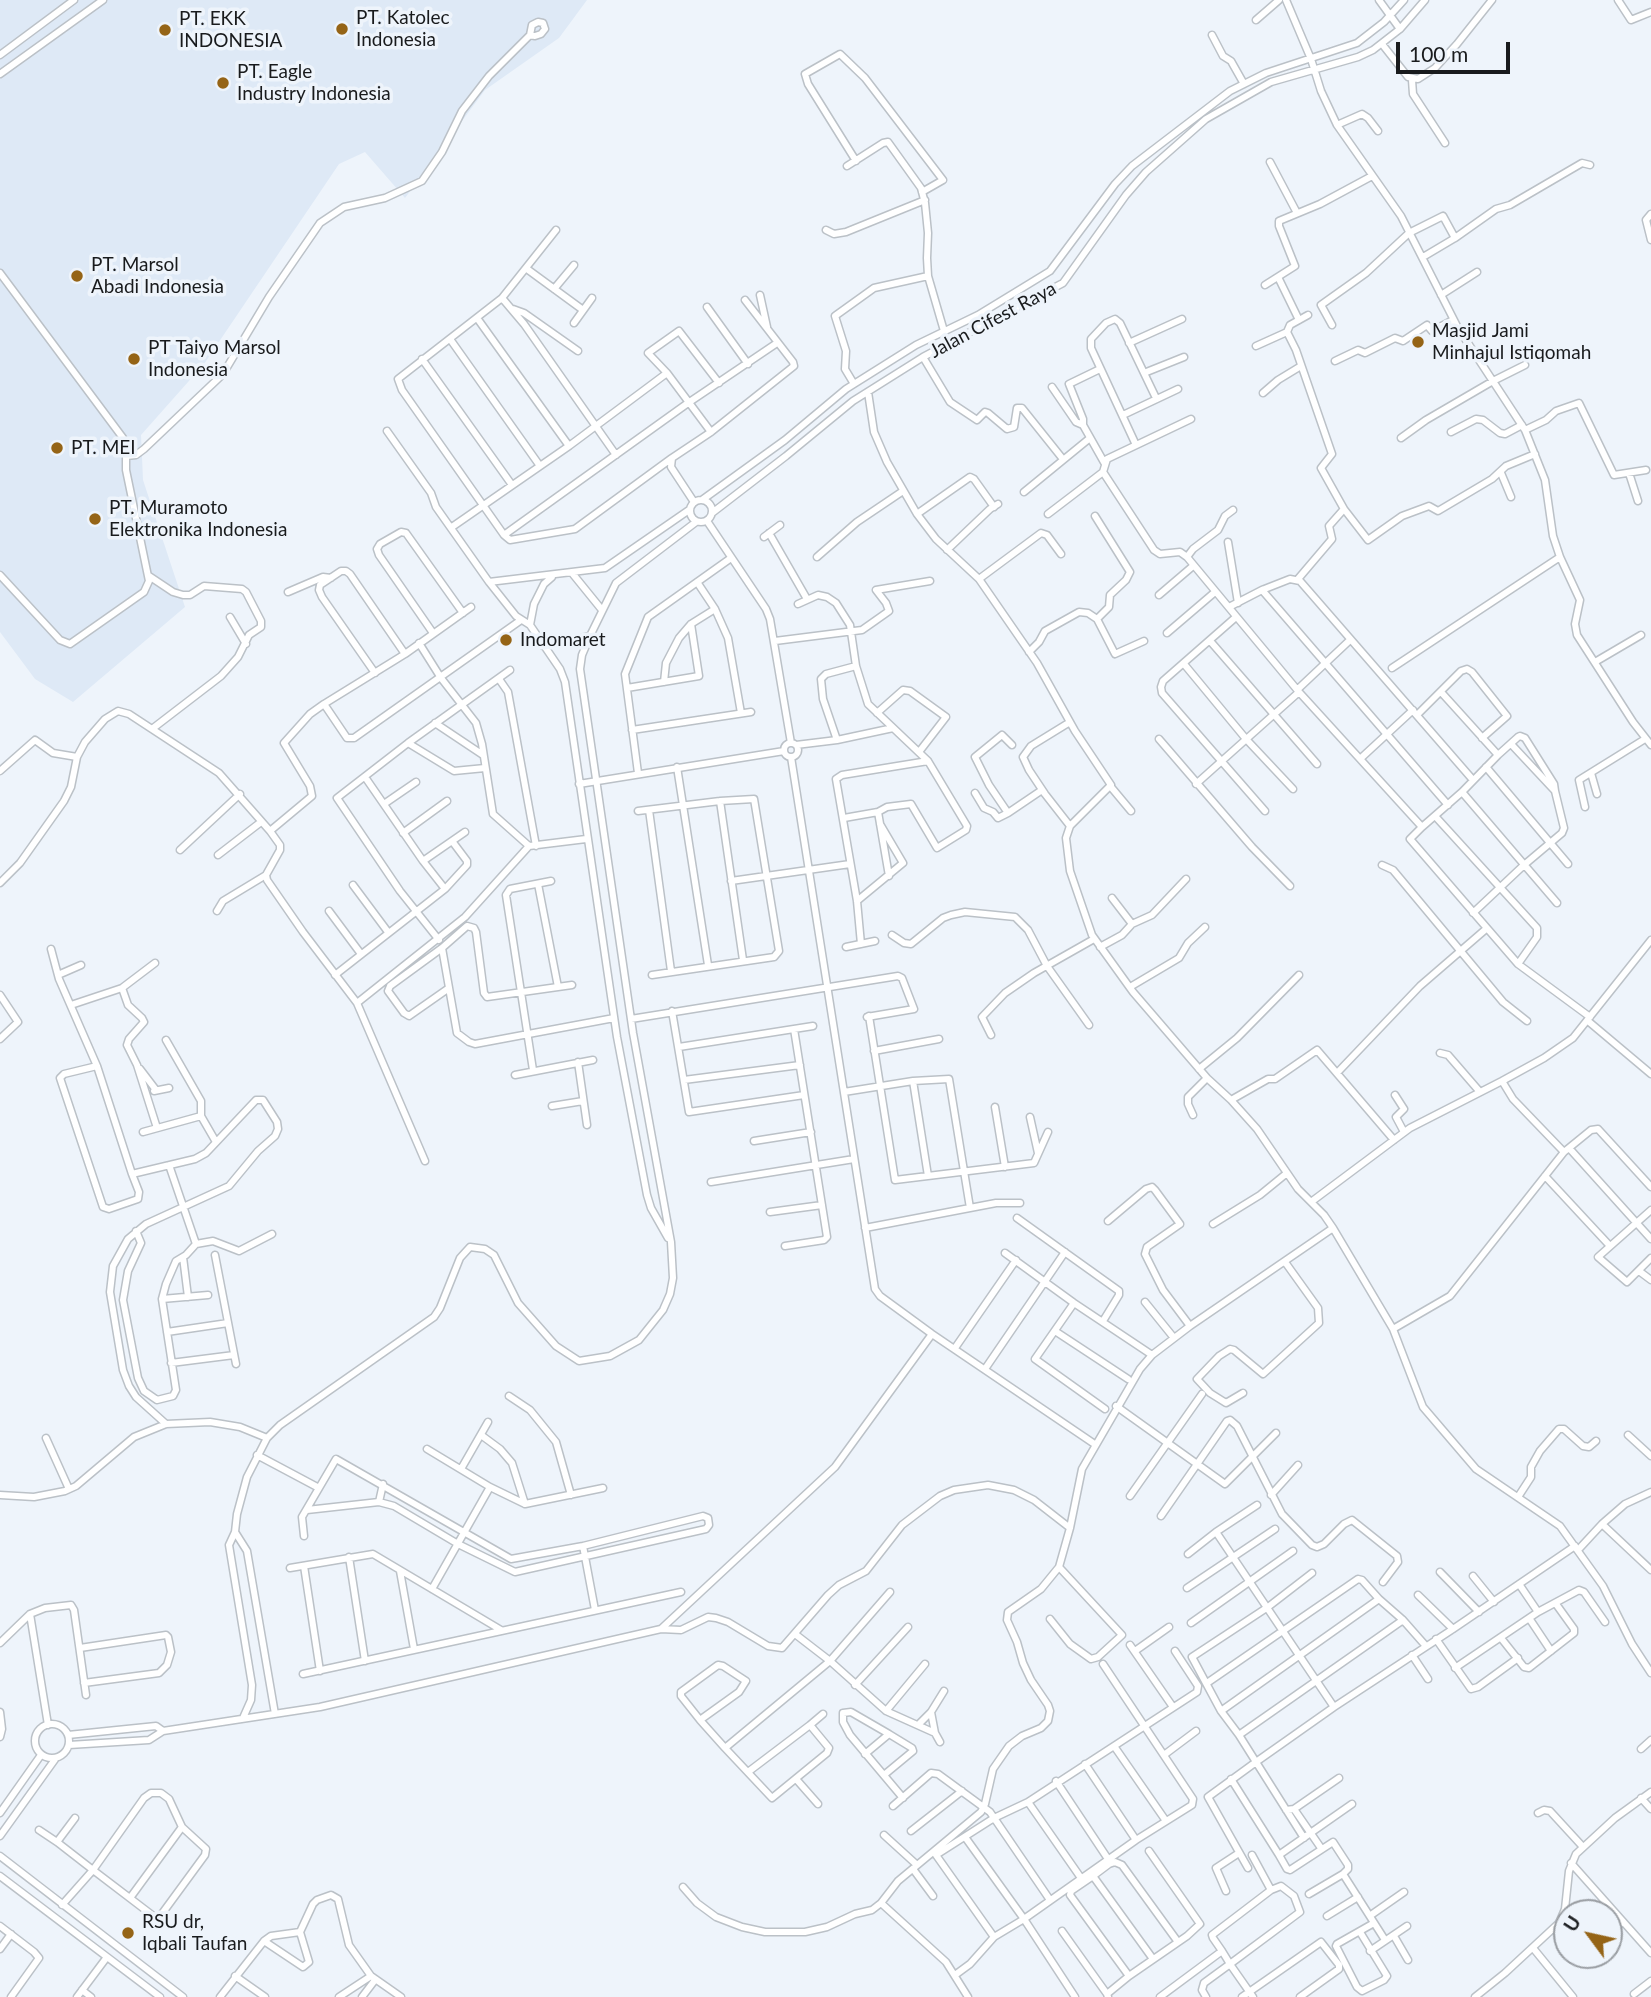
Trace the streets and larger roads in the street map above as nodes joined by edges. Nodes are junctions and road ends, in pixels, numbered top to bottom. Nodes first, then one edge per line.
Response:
1 (74, 0) edge
2 (103, 0) edge
3 (1279, 0) edge
4 (1286, 0) edge
5 (1379, 0) edge
6 (1404, 0) edge
7 (1425, 0) edge
8 (1492, 0) edge
9 (1618, 0) edge
10 (1651, 12) edge
11 (1390, 16) junction
12 (1256, 20) dead end
13 (1400, 29) junction
14 (530, 35) dead end
15 (1212, 35) dead end
16 (1382, 44) junction
17 (0, 55) edge
18 (1311, 59) junction
19 (1313, 69) junction
20 (0, 74) edge
21 (1412, 80) junction
22 (1244, 84) junction
23 (1337, 125) junction
24 (1378, 131) dead end
25 (1445, 144) dead end
26 (856, 161) junction
27 (1270, 162) dead end
28 (1590, 165) dead end
29 (846, 166) dead end
30 (1372, 176) junction
31 (922, 192) junction
32 (925, 200) junction
33 (1297, 213) junction
34 (1651, 214) edge
35 (556, 230) dead end
36 (826, 230) dead end
37 (1409, 233) junction
38 (1455, 238) junction
39 (1651, 240) edge
40 (1423, 257) junction
41 (574, 265) dead end
42 (527, 269) junction
43 (1477, 272) dead end
44 (0, 273) edge
45 (928, 276) junction
46 (1278, 278) junction
47 (1265, 285) dead end
48 (554, 289) junction
49 (760, 295) dead end
50 (1441, 295) junction
51 (502, 298) junction
52 (592, 298) dead end
53 (745, 300) dead end
54 (708, 307) dead end
55 (513, 309) junction
56 (583, 310) junction
57 (1308, 315) dead end
58 (477, 318) junction
59 (1182, 319) dead end
60 (1299, 320) junction
61 (1453, 320) junction
62 (574, 323) dead end
63 (1332, 325) dead end
64 (767, 330) junction
65 (944, 331) junction
66 (1287, 332) junction
67 (450, 339) junction
68 (777, 343) junction
69 (1129, 343) junction
70 (1256, 346) dead end
71 (578, 351) dead end
72 (923, 357) junction
73 (1184, 357) dead end
74 (422, 359) junction
75 (1335, 361) dead end
76 (748, 364) junction
77 (1525, 365) dead end
78 (1301, 366) junction
79 (1100, 369) junction
80 (667, 373) junction
81 (1144, 373) junction
82 (1493, 381) junction
83 (719, 383) junction
84 (854, 384) junction
85 (1052, 387) dead end
86 (846, 389) junction
87 (1178, 389) dead end
88 (867, 391) junction
89 (1263, 393) dead end
90 (1156, 398) junction
91 (853, 401) junction
92 (688, 403) junction
93 (1123, 415) junction
94 (1191, 419) dead end
95 (1083, 425) junction
96 (597, 426) junction
97 (1524, 428) junction
98 (387, 431) dead end
99 (710, 432) junction
100 (1451, 432) dead end
101 (1090, 438) junction
102 (1401, 438) dead end
103 (1136, 445) junction
104 (569, 446) junction
105 (1535, 454) junction
106 (616, 455) junction
107 (672, 458) junction
108 (1062, 458) junction
109 (127, 462) junction
110 (540, 466) junction
111 (1104, 468) junction
112 (1646, 470) dead end
113 (1501, 473) junction
114 (1629, 473) junction
115 (512, 485) junction
116 (903, 491) junction
117 (1024, 492) dead end
118 (1511, 497) dead end
119 (1638, 500) dead end
120 (698, 501) junction
121 (484, 506) junction
122 (1344, 509) junction
123 (689, 510) junction
124 (1233, 510) dead end
125 (712, 513) junction
126 (1048, 513) dead end
127 (917, 514) junction
128 (1095, 516) dead end
129 (707, 521) junction
130 (696, 522) junction
131 (780, 524) dead end
132 (452, 527) junction
133 (504, 535) junction
134 (1228, 542) dead end
135 (947, 550) junction
136 (1061, 554) dead end
137 (817, 557) dead end
138 (1187, 557) junction
139 (1560, 557) junction
140 (732, 558) junction
141 (1193, 566) junction
142 (572, 573) junction
143 (0, 575) edge
144 (555, 575) junction
145 (149, 576) junction
146 (331, 579) junction
147 (979, 579) junction
148 (1298, 579) junction
149 (930, 581) dead end
150 (489, 582) junction
151 (697, 582) junction
152 (1262, 590) junction
153 (288, 592) dead end
154 (1215, 592) junction
155 (1159, 595) dead end
156 (807, 599) junction
157 (1238, 603) junction
158 (798, 604) dead end
159 (471, 607) dead end
160 (1230, 607) junction
161 (715, 609) junction
162 (602, 610) junction
163 (463, 613) junction
164 (230, 617) dead end
165 (1236, 617) junction
166 (1097, 619) junction
167 (521, 620) junction
168 (691, 624) junction
169 (530, 625) junction
170 (1167, 632) dead end
171 (433, 633) junction
172 (853, 633) junction
173 (1642, 635) dead end
174 (590, 636) junction
175 (1350, 640) junction
176 (775, 641) junction
177 (1144, 641) dead end
178 (1211, 642) junction
179 (419, 643) junction
180 (246, 644) junction
181 (543, 646) junction
182 (1029, 652) junction
183 (405, 654) junction
184 (1595, 662) junction
185 (1326, 663) junction
186 (1184, 664) junction
187 (856, 666) junction
188 (1392, 668) dead end
189 (510, 670) dead end
190 (375, 673) junction
191 (441, 678) junction
192 (499, 679) junction
193 (664, 682) junction
194 (627, 688) junction
195 (1299, 690) junction
196 (1441, 692) junction
197 (324, 704) junction
198 (461, 704) junction
199 (751, 712) dead end
200 (1415, 712) junction
201 (741, 713) junction
202 (877, 713) junction
203 (1272, 714) junction
204 (1070, 722) junction
205 (435, 723) junction
206 (893, 728) junction
207 (152, 729) junction
208 (632, 730) junction
209 (1387, 734) junction
210 (1482, 738) junction
211 (1159, 739) dead end
212 (1246, 739) junction
213 (837, 740) junction
214 (1648, 742) edge
215 (408, 743) junction
216 (793, 744) junction
217 (1511, 744) junction
218 (1012, 746) dead end
219 (784, 751) junction
220 (919, 752) junction
221 (484, 755) junction
222 (1499, 755) junction
223 (77, 757) junction
224 (790, 757) junction
225 (1360, 759) junction
226 (1222, 760) junction
227 (928, 761) junction
228 (1317, 764) dead end
229 (677, 767) junction
230 (1486, 767) junction
231 (485, 768) junction
232 (0, 771) edge
233 (638, 773) junction
234 (1591, 773) junction
235 (365, 777) junction
236 (1473, 780) junction
237 (598, 781) junction
238 (416, 782) dead end
239 (579, 784) junction
240 (1196, 784) junction
241 (1111, 787) junction
242 (1293, 789) dead end
243 (1042, 790) junction
244 (1555, 791) junction
245 (1462, 792) junction
246 (975, 793) dead end
247 (240, 794) junction
248 (1597, 794) dead end
249 (447, 801) dead end
250 (720, 801) junction
251 (384, 804) junction
252 (1448, 805) junction
253 (683, 806) junction
254 (1584, 807) dead end
255 (649, 810) junction
256 (638, 811) dead end
257 (1131, 811) dead end
258 (1265, 811) dead end
259 (878, 812) junction
260 (1008, 813) junction
261 (1435, 816) junction
262 (844, 818) junction
263 (261, 821) junction
264 (880, 824) junction
265 (1070, 826) junction
266 (1422, 827) junction
267 (270, 831) junction
268 (465, 832) dead end
269 (403, 833) junction
270 (586, 839) junction
271 (452, 841) junction
272 (1551, 843) junction
273 (532, 846) junction
274 (180, 850) dead end
275 (218, 855) dead end
276 (423, 861) junction
277 (850, 864) junction
278 (1568, 864) dead end
279 (1381, 865) dead end
280 (1524, 865) junction
281 (810, 869) junction
282 (767, 875) junction
283 (266, 876) junction
284 (889, 876) junction
285 (1186, 879) dead end
286 (551, 881) dead end
287 (731, 881) junction
288 (0, 883) edge
289 (538, 884) junction
290 (353, 885) dead end
291 (1290, 886) dead end
292 (1500, 888) junction
293 (445, 889) junction
294 (1112, 898) dead end
295 (857, 901) junction
296 (1557, 903) dead end
297 (217, 911) dead end
298 (329, 911) dead end
299 (416, 911) junction
300 (1473, 913) junction
301 (1132, 924) junction
302 (1205, 928) dead end
303 (1486, 929) junction
304 (388, 932) junction
305 (892, 935) dead end
306 (1094, 939) junction
307 (439, 940) junction
308 (1651, 940) edge
309 (875, 941) dead end
310 (861, 943) junction
311 (845, 947) dead end
312 (1100, 947) junction
313 (442, 948) junction
314 (51, 950) dead end
315 (1648, 950) edge
316 (1461, 952) junction
317 (361, 954) junction
318 (743, 960) junction
319 (155, 963) dead end
320 (1518, 964) junction
321 (81, 965) dead end
322 (708, 965) junction
323 (1047, 966) junction
324 (671, 971) junction
325 (58, 975) junction
326 (335, 975) junction
327 (652, 975) dead end
328 (1299, 975) dead end
329 (572, 985) dead end
330 (558, 987) junction
331 (1130, 987) junction
332 (122, 988) junction
333 (449, 988) junction
334 (827, 988) junction
335 (522, 992) junction
336 (0, 995) edge
337 (357, 1003) junction
338 (71, 1005) junction
339 (629, 1005) junction
340 (612, 1008) junction
341 (672, 1011) junction
342 (614, 1018) junction
343 (631, 1019) junction
344 (1589, 1019) junction
345 (1527, 1021) dead end
346 (1089, 1025) dead end
347 (813, 1026) dead end
348 (794, 1028) junction
349 (529, 1032) junction
350 (633, 1034) junction
351 (991, 1035) dead end
352 (617, 1037) junction
353 (0, 1039) edge
354 (939, 1039) dead end
355 (166, 1040) dead end
356 (679, 1047) junction
357 (874, 1051) junction
358 (1440, 1053) dead end
359 (593, 1059) dead end
360 (578, 1062) junction
361 (136, 1065) junction
362 (800, 1065) junction
363 (97, 1066) junction
364 (1199, 1069) junction
365 (533, 1070) junction
366 (1337, 1073) junction
367 (1651, 1074) edge
368 (515, 1075) dead end
369 (1207, 1078) junction
370 (684, 1080) junction
371 (913, 1081) junction
372 (1502, 1081) junction
373 (879, 1086) junction
374 (169, 1088) dead end
375 (156, 1090) junction
376 (1480, 1092) junction
377 (146, 1093) junction
378 (844, 1093) junction
379 (804, 1095) junction
380 (1395, 1095) dead end
381 (1231, 1100) junction
382 (583, 1101) junction
383 (552, 1106) dead end
384 (995, 1107) dead end
385 (1193, 1115) dead end
386 (201, 1116) junction
387 (1030, 1117) dead end
388 (587, 1125) dead end
389 (157, 1128) junction
390 (143, 1132) dead end
391 (811, 1132) junction
392 (1048, 1132) dead end
393 (1404, 1132) junction
394 (1394, 1140) junction
395 (754, 1141) dead end
396 (216, 1142) junction
397 (1567, 1150) junction
398 (1038, 1153) junction
399 (854, 1159) junction
400 (425, 1161) dead end
401 (169, 1166) junction
402 (816, 1166) junction
403 (1005, 1167) junction
404 (965, 1171) junction
405 (1287, 1173) junction
406 (132, 1174) junction
407 (928, 1176) junction
408 (1545, 1176) junction
409 (711, 1182) dead end
410 (1651, 1187) edge
411 (1311, 1202) junction
412 (1020, 1203) dead end
413 (822, 1205) junction
414 (184, 1207) junction
415 (970, 1208) junction
416 (1651, 1210) edge
417 (770, 1212) dead end
418 (1017, 1218) dead end
419 (1108, 1221) dead end
420 (1636, 1223) junction
421 (1213, 1224) dead end
422 (865, 1228) junction
423 (1333, 1228) junction
424 (136, 1231) junction
425 (272, 1234) dead end
426 (1651, 1239) edge
427 (671, 1242) junction
428 (196, 1244) junction
429 (785, 1246) dead end
430 (1610, 1246) junction
431 (1065, 1252) junction
432 (1005, 1253) dead end
433 (215, 1255) dead end
434 (183, 1257) junction
435 (1651, 1258) edge
436 (1016, 1260) junction
437 (1285, 1262) junction
438 (1639, 1271) junction
439 (1046, 1280) junction
440 (1651, 1280) edge
441 (208, 1295) dead end
442 (188, 1297) junction
443 (162, 1299) junction
444 (1145, 1302) dead end
445 (1074, 1303) junction
446 (1103, 1321) junction
447 (228, 1323) junction
448 (1190, 1326) junction
449 (1393, 1329) junction
450 (1055, 1331) junction
451 (167, 1332) junction
452 (932, 1334) junction
453 (1174, 1338) junction
454 (955, 1348) junction
455 (234, 1354) junction
456 (1152, 1355) junction
457 (171, 1363) junction
458 (236, 1364) dead end
459 (985, 1369) junction
460 (1128, 1379) dead end
461 (1243, 1393) dead end
462 (1202, 1394) dead end
463 (509, 1396) dead end
464 (1116, 1406) junction
465 (1105, 1409) dead end
466 (488, 1422) dead end
467 (166, 1424) junction
468 (1276, 1433) dead end
469 (481, 1435) junction
470 (1628, 1435) dead end
471 (46, 1438) dead end
472 (267, 1438) junction
473 (1597, 1441) dead end
474 (1093, 1443) dead end
475 (1167, 1443) junction
476 (427, 1448) dead end
477 (257, 1455) junction
478 (1651, 1455) edge
479 (1253, 1458) junction
480 (1198, 1465) junction
481 (1298, 1465) dead end
482 (461, 1469) junction
483 (383, 1484) junction
484 (490, 1487) junction
485 (319, 1488) junction
486 (603, 1488) dead end
487 (69, 1489) junction
488 (1651, 1492) edge
489 (0, 1495) edge
490 (571, 1495) junction
491 (1271, 1495) junction
492 (1130, 1496) dead end
493 (1518, 1497) junction
494 (379, 1502) junction
495 (525, 1504) junction
496 (1257, 1505) dead end
497 (307, 1510) junction
498 (1161, 1516) dead end
499 (1602, 1524) junction
500 (1070, 1528) junction
501 (1275, 1529) dead end
502 (1216, 1531) junction
503 (235, 1532) junction
504 (464, 1533) junction
505 (304, 1536) dead end
506 (458, 1544) junction
507 (583, 1546) junction
508 (1577, 1548) junction
509 (1293, 1551) dead end
510 (1188, 1554) dead end
511 (585, 1557) junction
512 (1232, 1557) junction
513 (349, 1558) junction
514 (304, 1566) junction
515 (1059, 1567) junction
516 (290, 1568) dead end
517 (1651, 1570) edge
518 (400, 1571) junction
519 (1440, 1572) dead end
520 (1312, 1573) dead end
521 (1473, 1576) dead end
522 (1251, 1582) junction
523 (1383, 1582) dead end
524 (1519, 1584) junction
525 (1187, 1588) dead end
526 (432, 1589) junction
527 (681, 1592) dead end
528 (890, 1592) dead end
529 (1418, 1595) dead end
530 (1379, 1599) junction
531 (1494, 1602) junction
532 (1556, 1604) junction
533 (1268, 1607) junction
534 (595, 1610) junction
535 (1479, 1612) junction
536 (1538, 1612) junction
537 (30, 1614) junction
538 (1529, 1618) junction
539 (1050, 1619) dead end
540 (1403, 1620) junction
541 (1605, 1622) dead end
542 (1191, 1623) dead end
543 (1169, 1627) dead end
544 (908, 1628) dead end
545 (661, 1629) junction
546 (1453, 1629) junction
547 (501, 1630) junction
548 (1282, 1630) junction
549 (796, 1634) junction
550 (1502, 1638) junction
551 (1436, 1639) junction
552 (0, 1643) edge
553 (1425, 1646) junction
554 (80, 1648) junction
555 (414, 1649) junction
556 (1175, 1651) dead end
557 (1551, 1651) junction
558 (1298, 1655) junction
559 (1412, 1655) junction
560 (1518, 1658) junction
561 (365, 1661) junction
562 (830, 1661) junction
563 (926, 1664) dead end
564 (1103, 1664) dead end
565 (1455, 1668) junction
566 (320, 1671) junction
567 (1651, 1673) edge
568 (303, 1674) dead end
569 (1428, 1679) dead end
570 (1316, 1680) junction
571 (84, 1683) junction
572 (270, 1683) junction
573 (1207, 1683) junction
574 (252, 1685) junction
575 (856, 1685) junction
576 (944, 1691) dead end
577 (86, 1695) dead end
578 (1173, 1707) junction
579 (1334, 1707) junction
580 (886, 1711) junction
581 (1221, 1711) junction
582 (0, 1712) edge
583 (931, 1712) junction
584 (275, 1714) junction
585 (823, 1714) dead end
586 (243, 1718) junction
587 (700, 1720) junction
588 (48, 1725) junction
589 (810, 1725) junction
590 (918, 1725) junction
591 (1144, 1726) junction
592 (163, 1731) junction
593 (1196, 1731) dead end
594 (935, 1733) junction
595 (890, 1734) junction
596 (68, 1735) junction
597 (1239, 1735) junction
598 (0, 1737) edge
599 (1651, 1740) edge
600 (940, 1742) dead end
601 (69, 1745) junction
602 (1115, 1746) junction
603 (725, 1748) junction
604 (1641, 1749) dead end
605 (866, 1754) junction
606 (41, 1755) junction
607 (1164, 1755) junction
608 (56, 1758) junction
609 (1256, 1762) junction
610 (1085, 1764) junction
611 (748, 1772) junction
612 (884, 1775) junction
613 (1339, 1778) dead end
614 (796, 1779) junction
615 (1231, 1779) junction
616 (1056, 1781) junction
617 (962, 1791) junction
618 (1651, 1792) edge
619 (903, 1798) junction
620 (1641, 1798) junction
621 (1028, 1802) junction
622 (818, 1804) dead end
623 (1352, 1804) dead end
624 (893, 1806) dead end
625 (984, 1807) junction
626 (1290, 1809) junction
627 (1651, 1810) edge
628 (0, 1813) edge
629 (1538, 1813) dead end
630 (75, 1818) dead end
631 (994, 1818) junction
632 (1166, 1821) junction
633 (183, 1827) junction
634 (39, 1830) dead end
635 (911, 1831) dead end
636 (1312, 1833) junction
637 (884, 1835) dead end
638 (0, 1836) edge
639 (965, 1838) junction
640 (1304, 1838) junction
641 (1136, 1840) junction
642 (57, 1842) junction
643 (1583, 1847) junction
644 (1321, 1848) junction
645 (1149, 1851) dead end
646 (1238, 1853) junction
647 (1252, 1855) dead end
648 (1279, 1855) junction
649 (0, 1856) edge
650 (1108, 1859) junction
651 (1571, 1863) junction
652 (915, 1867) junction
653 (1248, 1868) dead end
654 (93, 1870) junction
655 (1343, 1874) junction
656 (0, 1876) edge
657 (1093, 1877) junction
658 (1081, 1878) junction
659 (30, 1881) junction
660 (683, 1886) dead end
661 (1271, 1890) junction
662 (1226, 1891) dead end
663 (1404, 1892) dead end
664 (22, 1893) junction
665 (1309, 1894) dead end
666 (933, 1896) dead end
667 (1358, 1897) junction
668 (130, 1898) junction
669 (1603, 1899) edge
670 (1050, 1900) junction
671 (881, 1903) junction
672 (62, 1905) junction
673 (1371, 1915) junction
674 (1327, 1916) dead end
675 (1024, 1919) junction
676 (1623, 1922) edge
677 (1374, 1923) junction
678 (0, 1926) edge
679 (1407, 1926) dead end
680 (1062, 1931) dead end
681 (300, 1932) junction
682 (1360, 1932) junction
683 (11, 1934) junction
684 (1394, 1936) junction
685 (994, 1937) junction
686 (1385, 1940) junction
687 (264, 1941) junction
688 (1178, 1942) junction
689 (1533, 1948) junction
690 (0, 1949) edge
691 (1222, 1951) junction
692 (1370, 1951) junction
693 (1651, 1953) edge
694 (107, 1957) junction
695 (1153, 1959) junction
696 (1408, 1960) dead end
697 (136, 1961) junction
698 (1230, 1964) junction
699 (128, 1973) junction
700 (955, 1975) junction
701 (235, 1976) junction
702 (1129, 1976) junction
703 (373, 1978) junction
704 (1651, 1981) edge
705 (82, 1990) junction
706 (1251, 1994) edge
707 (1634, 1994) dead end
708 (1108, 1996) edge
709 (11, 1997) edge
710 (77, 1997) edge
711 (91, 1997) edge
712 (160, 1997) edge
713 (183, 1997) edge
714 (220, 1997) edge
715 (265, 1997) edge
716 (339, 1997) edge
717 (362, 1997) edge
718 (401, 1997) edge
719 (968, 1997) edge
720 (1075, 1997) edge
721 (1161, 1997) edge
722 (1206, 1997) edge
723 (1242, 1997) edge
724 (1300, 1997) edge
725 (1474, 1997) edge
726 (1573, 1997) edge

1 - 17 street
2 - 20 street
3 - 12 street
4 - 18 street
5 - 11 street
6 - 11 street, Jalan Cifest Raya
7 - 13 street, Jalan Cifest Raya
8 - 21 street
9 - 10 street
11 - 13 street
11 - 18 street, Jalan Cifest Raya
13 - 16 street, Jalan Cifest Raya
14 - 109 street
15 - 22 street
16 - 19 street, Jalan Cifest Raya
16 - 21 street
18 - 19 street
18 - 22 street, Jalan Cifest Raya
19 - 23 street
19 - 72 street, Jalan Cifest Raya
21 - 25 street
22 - 65 street, Jalan Cifest Raya
23 - 24 street
23 - 30 street
26 - 29 street
26 - 31 street
26 - 31 street
27 - 33 street
28 - 38 street
30 - 33 street
30 - 37 street
31 - 32 street
32 - 36 street
32 - 45 street
33 - 46 street
34 - 39 street
35 - 42 street
37 - 38 street
37 - 40 street
37 - 63 street
38 - 40 street
40 - 50 street
41 - 48 street
42 - 48 street
42 - 51 street
43 - 50 street
44 - 109 street
45 - 65 street
45 - 84 street
46 - 47 street
46 - 60 street
48 - 56 street
49 - 64 street
50 - 61 street
51 - 55 street
51 - 58 street
52 - 56 street
53 - 64 street
54 - 76 street
55 - 71 street
55 - 96 street
56 - 62 street
57 - 60 street
58 - 67 street
58 - 104 street
59 - 69 street
60 - 66 street
61 - 75 street
61 - 82 street
64 - 68 street
65 - 84 street, Jalan Cifest Raya
66 - 70 street
66 - 78 street
67 - 74 street
67 - 110 street
68 - 76 street
68 - 99 street
69 - 79 street
69 - 81 street
72 - 88 street, Jalan Cifest Raya
72 - 108 street
73 - 81 street
74 - 115 street
74 - 121 street
76 - 83 street
77 - 82 street
78 - 89 street
78 - 122 street
79 - 93 street
79 - 95 street
80 - 83 street
80 - 92 street
80 - 96 street
81 - 90 street
82 - 97 street
82 - 102 street
83 - 92 street
84 - 86 street, Jalan Cifest Raya
85 - 95 street
86 - 91 street
86 - 120 street, Jalan Cifest Raya
87 - 90 street
88 - 91 street, Jalan Cifest Raya
88 - 116 street
90 - 93 street
91 - 125 street, Jalan Cifest Raya
92 - 99 street
92 - 106 street
93 - 103 street
94 - 103 street
95 - 101 street
96 - 104 street
96 - 106 street
97 - 100 street
97 - 105 street
97 - 114 street
98 - 132 street
99 - 107 street
101 - 108 street
101 - 111 street
103 - 111 street
104 - 110 street
105 - 113 street
105 - 139 street
106 - 133 street
107 - 120 street
107 - 133 street
108 - 117 street
109 - 145 street
110 - 115 street
111 - 126 street
111 - 138 street
112 - 114 street
113 - 118 street
113 - 122 street
114 - 119 street
115 - 121 street
116 - 127 street
116 - 137 street
120 - 123 street
120 - 125 street
121 - 132 street
121 - 133 street
122 - 148 street
123 - 130 street
123 - 142 street
124 - 138 street
125 - 129 street
127 - 135 street
127 - 135 street
128 - 166 street
129 - 130 street
129 - 140 street
130 - 162 street
131 - 156 street
132 - 150 street
134 - 157 street
135 - 147 street
136 - 147 street
138 - 141 street
139 - 184 street
139 - 188 street
140 - 151 street
140 - 176 street
141 - 154 street
141 - 155 street
142 - 144 street
142 - 162 street
143 - 145 street
144 - 150 street
144 - 169 street
145 - 180 street
146 - 153 street
146 - 183 street
146 - 190 street
147 - 182 street
148 - 152 street
148 - 175 street
149 - 172 street
150 - 167 street
151 - 161 street
151 - 194 street
152 - 157 street
152 - 185 street
154 - 160 street
154 - 170 street
156 - 158 street
156 - 172 street
157 - 160 street
159 - 163 street
160 - 165 street
161 - 168 street
161 - 201 street
162 - 174 street
163 - 171 street
163 - 171 street
164 - 180 street
165 - 178 street
165 - 195 street
166 - 177 street
166 - 182 street
167 - 169 street
167 - 191 street
168 - 193 street
168 - 193 street
169 - 181 street
171 - 179 street
172 - 176 street
172 - 187 street
173 - 184 street
174 - 181 street
174 - 237 street
175 - 185 street
175 - 200 street
176 - 216 street
178 - 186 street
178 - 203 street
179 - 183 street
179 - 191 street
180 - 207 street
181 - 239 street
182 - 204 street
183 - 190 street
184 - 214 street
185 - 195 street
185 - 209 street
186 - 212 street
186 - 226 street
187 - 202 street
187 - 213 street
189 - 192 street
190 - 197 street
191 - 197 street
191 - 198 street
192 - 198 street
192 - 273 street
193 - 194 street
194 - 208 street
195 - 203 street
195 - 225 street
196 - 200 street
196 - 210 street
196 - 210 street
197 - 267 street
198 - 205 street
198 - 221 street
199 - 201 street
200 - 209 street
200 - 236 street
201 - 208 street
202 - 206 street
202 - 220 street
203 - 212 street
203 - 228 street
204 - 241 street
204 - 243 street
205 - 215 street
205 - 221 street
206 - 213 street
206 - 220 street
207 - 223 street
207 - 247 street
208 - 233 street
209 - 225 street
209 - 252 street
210 - 222 street
211 - 240 street
212 - 226 street
212 - 242 street
213 - 216 street
214 - 234 street
215 - 231 street
215 - 235 street
216 - 219 street
216 - 224 street
217 - 222 street
217 - 244 street
217 - 244 street
218 - 260 street
219 - 224 street
219 - 229 street
220 - 227 street
221 - 231 street
222 - 230 street
223 - 232 street
223 - 288 street
224 - 281 street
225 - 266 street
226 - 240 street
226 - 258 street
227 - 259 street
227 - 262 street
229 - 233 street
229 - 253 street
230 - 236 street
230 - 272 street
231 - 273 street
233 - 237 street
234 - 248 street
234 - 254 street
235 - 251 street
235 - 299 street
236 - 245 street
237 - 239 street
237 - 339 street
238 - 251 street
239 - 270 street
240 - 291 street
241 - 257 street
241 - 265 street
243 - 260 street
243 - 265 street
244 - 272 street
245 - 252 street
245 - 280 street
246 - 260 street
247 - 263 street
247 - 274 street
249 - 269 street
250 - 253 street
250 - 282 street
250 - 287 street
251 - 269 street
252 - 261 street
253 - 255 street
253 - 322 street
255 - 256 street
255 - 324 street
259 - 262 street
259 - 264 street
261 - 266 street
261 - 292 street
262 - 277 street
263 - 267 street
263 - 275 street
264 - 284 street
264 - 284 street
265 - 306 street
266 - 300 street
267 - 283 street
268 - 271 street
269 - 276 street
270 - 273 street
270 - 340 street
271 - 276 street
271 - 293 street
272 - 278 street
272 - 280 street
273 - 307 street
276 - 293 street
277 - 281 street
277 - 295 street
279 - 316 street
280 - 292 street
280 - 296 street
281 - 282 street
281 - 334 street
282 - 287 street
282 - 318 street
283 - 297 street
283 - 326 street
284 - 295 street
285 - 301 street
286 - 289 street
287 - 318 street
289 - 330 street
289 - 335 street
290 - 304 street
292 - 300 street
292 - 320 street
293 - 299 street
294 - 301 street
295 - 310 street
298 - 317 street
299 - 304 street
299 - 307 street
300 - 303 street
301 - 312 street
302 - 331 street
303 - 316 street
303 - 320 street
304 - 317 street
305 - 323 street
306 - 312 street
306 - 323 street
307 - 337 street
308 - 315 street
309 - 310 street
310 - 311 street
312 - 331 street
313 - 333 street
313 - 333 street
313 - 335 street
314 - 325 street
315 - 344 street
316 - 345 street
316 - 366 street
317 - 326 street
318 - 322 street
319 - 332 street
320 - 344 street
321 - 325 street
322 - 324 street
323 - 346 street
323 - 351 street
324 - 327 street
325 - 338 street
326 - 337 street
328 - 364 street
329 - 330 street
330 - 335 street
331 - 364 street
332 - 338 street
332 - 361 street
333 - 349 street
334 - 341 street
334 - 357 street
334 - 378 street
335 - 349 street
336 - 353 street
337 - 400 street
338 - 363 street
339 - 340 street
339 - 343 street
340 - 342 street
341 - 343 street
341 - 356 street
342 - 349 street
342 - 352 street
343 - 350 street
344 - 367 street
344 - 372 street
347 - 348 street
348 - 356 street
348 - 362 street
349 - 365 street
350 - 352 street
350 - 427 street
352 - 427 street
354 - 357 street
355 - 386 street
356 - 370 street
357 - 373 street
358 - 376 street
359 - 360 street
360 - 365 street
360 - 382 street
361 - 375 street
361 - 377 street
362 - 370 street
362 - 379 street
363 - 406 street
363 - 406 street
364 - 369 street
365 - 368 street
366 - 381 street
366 - 394 street
369 - 381 street
369 - 385 street
370 - 379 street
371 - 373 street
371 - 404 street
371 - 407 street
372 - 376 street
372 - 397 street
373 - 378 street
373 - 407 street
374 - 375 street
375 - 377 street
376 - 393 street
377 - 389 street
378 - 399 street
379 - 391 street
380 - 393 street
381 - 405 street
382 - 383 street
382 - 388 street
384 - 403 street
386 - 389 street
386 - 396 street
387 - 398 street
389 - 390 street
391 - 395 street
391 - 402 street
392 - 398 street
393 - 394 street
394 - 411 street
396 - 401 street
396 - 414 street
397 - 408 street
397 - 410 street
397 - 420 street
398 - 403 street
399 - 402 street
399 - 422 street
401 - 406 street
401 - 414 street
402 - 409 street
402 - 413 street
403 - 404 street
404 - 407 street
404 - 415 street
405 - 411 street
405 - 421 street
408 - 430 street
408 - 449 street
411 - 423 street
412 - 415 street
413 - 417 street
413 - 429 street
414 - 424 street
414 - 428 street
415 - 422 street
416 - 420 street
418 - 431 street
419 - 448 street
420 - 426 street
420 - 430 street
422 - 452 street
423 - 437 street
423 - 449 street
424 - 457 street
424 - 467 street
425 - 428 street
427 - 472 street
428 - 434 street
430 - 438 street
431 - 439 street
431 - 446 street
432 - 436 street
433 - 447 street
434 - 442 street
434 - 443 street
435 - 438 street
436 - 439 street
436 - 454 street
437 - 448 street
437 - 461 street
438 - 440 street
439 - 445 street
439 - 459 street
441 - 442 street
442 - 443 street
443 - 451 street
444 - 453 street
445 - 446 street
445 - 450 street
446 - 456 street
447 - 451 street
447 - 455 street
448 - 453 street
449 - 493 street
450 - 460 street
450 - 465 street
451 - 457 street
452 - 454 street
452 - 545 street
453 - 456 street
454 - 459 street
455 - 457 street
455 - 458 street
456 - 464 street
459 - 474 street
462 - 475 street
463 - 490 street
464 - 475 street
464 - 500 street
466 - 469 street
467 - 472 street
467 - 487 street
468 - 479 street
469 - 482 street
469 - 495 street
470 - 478 street
471 - 487 street
472 - 477 street
473 - 493 street
475 - 480 street
475 - 492 street
476 - 482 street
477 - 485 street
477 - 503 street
479 - 480 street
479 - 480 street
479 - 491 street
480 - 498 street
481 - 491 street
482 - 484 street
483 - 485 street
483 - 494 street
483 - 504 street
484 - 495 street
484 - 504 street
485 - 497 street
486 - 490 street
487 - 489 street
488 - 499 street
490 - 495 street
491 - 523 street
493 - 508 street
494 - 497 street
494 - 506 street
496 - 502 street
497 - 505 street
499 - 508 street
499 - 517 street
500 - 515 street
500 - 549 street
501 - 512 street
502 - 510 street
502 - 512 street
503 - 572 street
503 - 574 street
504 - 506 street
504 - 507 street
506 - 511 street
506 - 526 street
507 - 511 street
507 - 511 street
508 - 524 street
508 - 567 street
509 - 522 street
511 - 534 street
512 - 522 street
512 - 525 street
513 - 514 street
513 - 518 street
513 - 561 street
514 - 516 street
514 - 566 street
515 - 539 street
515 - 625 street
518 - 526 street
518 - 555 street
519 - 535 street
520 - 533 street
521 - 531 street
522 - 533 street
522 - 542 street
524 - 531 street
524 - 536 street
526 - 547 street
527 - 534 street
528 - 562 street
529 - 546 street
530 - 540 street
530 - 548 street
530 - 558 street
531 - 535 street
532 - 536 street
532 - 541 street
532 - 557 street
533 - 548 street
533 - 573 street
534 - 547 street
535 - 546 street
536 - 538 street
537 - 552 street
537 - 554 street
537 - 588 street
538 - 550 street
538 - 557 street
540 - 553 street
540 - 570 street
543 - 578 street
544 - 575 street
545 - 549 street
545 - 584 street
546 - 551 street
547 - 555 street
548 - 558 street
548 - 573 street
549 - 562 street
550 - 560 street
550 - 565 street
551 - 553 street
551 - 565 street
553 - 559 street
554 - 571 street
554 - 571 street
555 - 561 street
556 - 578 street
557 - 560 street
558 - 570 street
558 - 581 street
559 - 569 street
559 - 579 street
560 - 565 street
561 - 566 street
562 - 575 street
562 - 603 street
563 - 580 street
564 - 591 street
566 - 568 street
570 - 579 street
570 - 597 street
571 - 577 street
572 - 574 street
572 - 584 street
573 - 581 street
574 - 586 street
575 - 580 street
576 - 583 street
578 - 591 street
579 - 609 street
580 - 590 street
581 - 597 street
582 - 598 street
583 - 590 street
583 - 594 street
584 - 586 street
585 - 589 street
586 - 592 street
587 - 587 street
587 - 603 street
588 - 596 street
588 - 606 street
589 - 611 street
589 - 614 street
590 - 594 street
591 - 602 street
591 - 607 street
592 - 596 street
592 - 601 street
593 - 607 street
594 - 600 street
595 - 605 street
595 - 605 street
595 - 612 street
596 - 601 street
597 - 609 street
599 - 604 street
601 - 608 street
602 - 610 street
602 - 632 street
603 - 611 street
605 - 612 street
606 - 608 street
606 - 628 street
607 - 632 street
608 - 638 street
609 - 615 street
609 - 626 street
610 - 616 street
610 - 641 street
611 - 614 street
612 - 619 street
613 - 626 street
614 - 622 street
615 - 646 street
615 - 648 street
616 - 621 street
616 - 650 street
617 - 619 street
617 - 625 street
617 - 635 street
618 - 620 street
619 - 624 street
620 - 627 street
620 - 643 street
621 - 631 street
621 - 658 street
623 - 636 street
625 - 631 street
625 - 652 street
626 - 636 street
626 - 640 street
629 - 643 street
630 - 642 street
631 - 639 street
631 - 670 street
632 - 641 street
633 - 654 street
633 - 668 street
633 - 668 street
634 - 642 street
636 - 640 street
636 - 644 street
637 - 652 street
639 - 675 street
639 - 685 street
640 - 648 street
641 - 650 street
642 - 654 street
643 - 651 street
644 - 648 street
644 - 655 street
645 - 688 street
646 - 653 street
646 - 662 street
647 - 661 street
649 - 659 street
650 - 658 street
651 - 669 street
651 - 689 street
652 - 666 street
652 - 671 street
654 - 668 street
654 - 672 street
655 - 665 street
655 - 667 street
656 - 664 street
657 - 688 street
657 - 695 street
657 - 702 street
658 - 670 street
659 - 664 street
659 - 672 street
660 - 671 street
661 - 691 street
661 - 698 street
663 - 673 street
664 - 694 street
667 - 673 street
667 - 674 street
670 - 675 street
671 - 700 street
672 - 697 street
673 - 677 street
675 - 685 street
675 - 720 street
676 - 693 street
677 - 682 street
677 - 686 street
678 - 683 street
679 - 684 street
680 - 708 street
681 - 687 street
681 - 687 street
681 - 703 street
682 - 692 street
682 - 692 street
683 - 690 street
683 - 709 street
684 - 686 street
684 - 696 street
685 - 700 street
686 - 692 street
687 - 701 street
688 - 695 street
689 - 725 street
689 - 726 street
691 - 698 street
691 - 721 street
694 - 699 street
694 - 705 street
695 - 702 street
697 - 699 street
697 - 713 street
698 - 706 street
698 - 722 street
699 - 712 street
700 - 719 street
701 - 714 street
701 - 715 street
702 - 708 street
703 - 716 street
703 - 717 street
703 - 718 street
704 - 707 street
705 - 710 street
705 - 711 street
706 - 723 street
706 - 724 street

